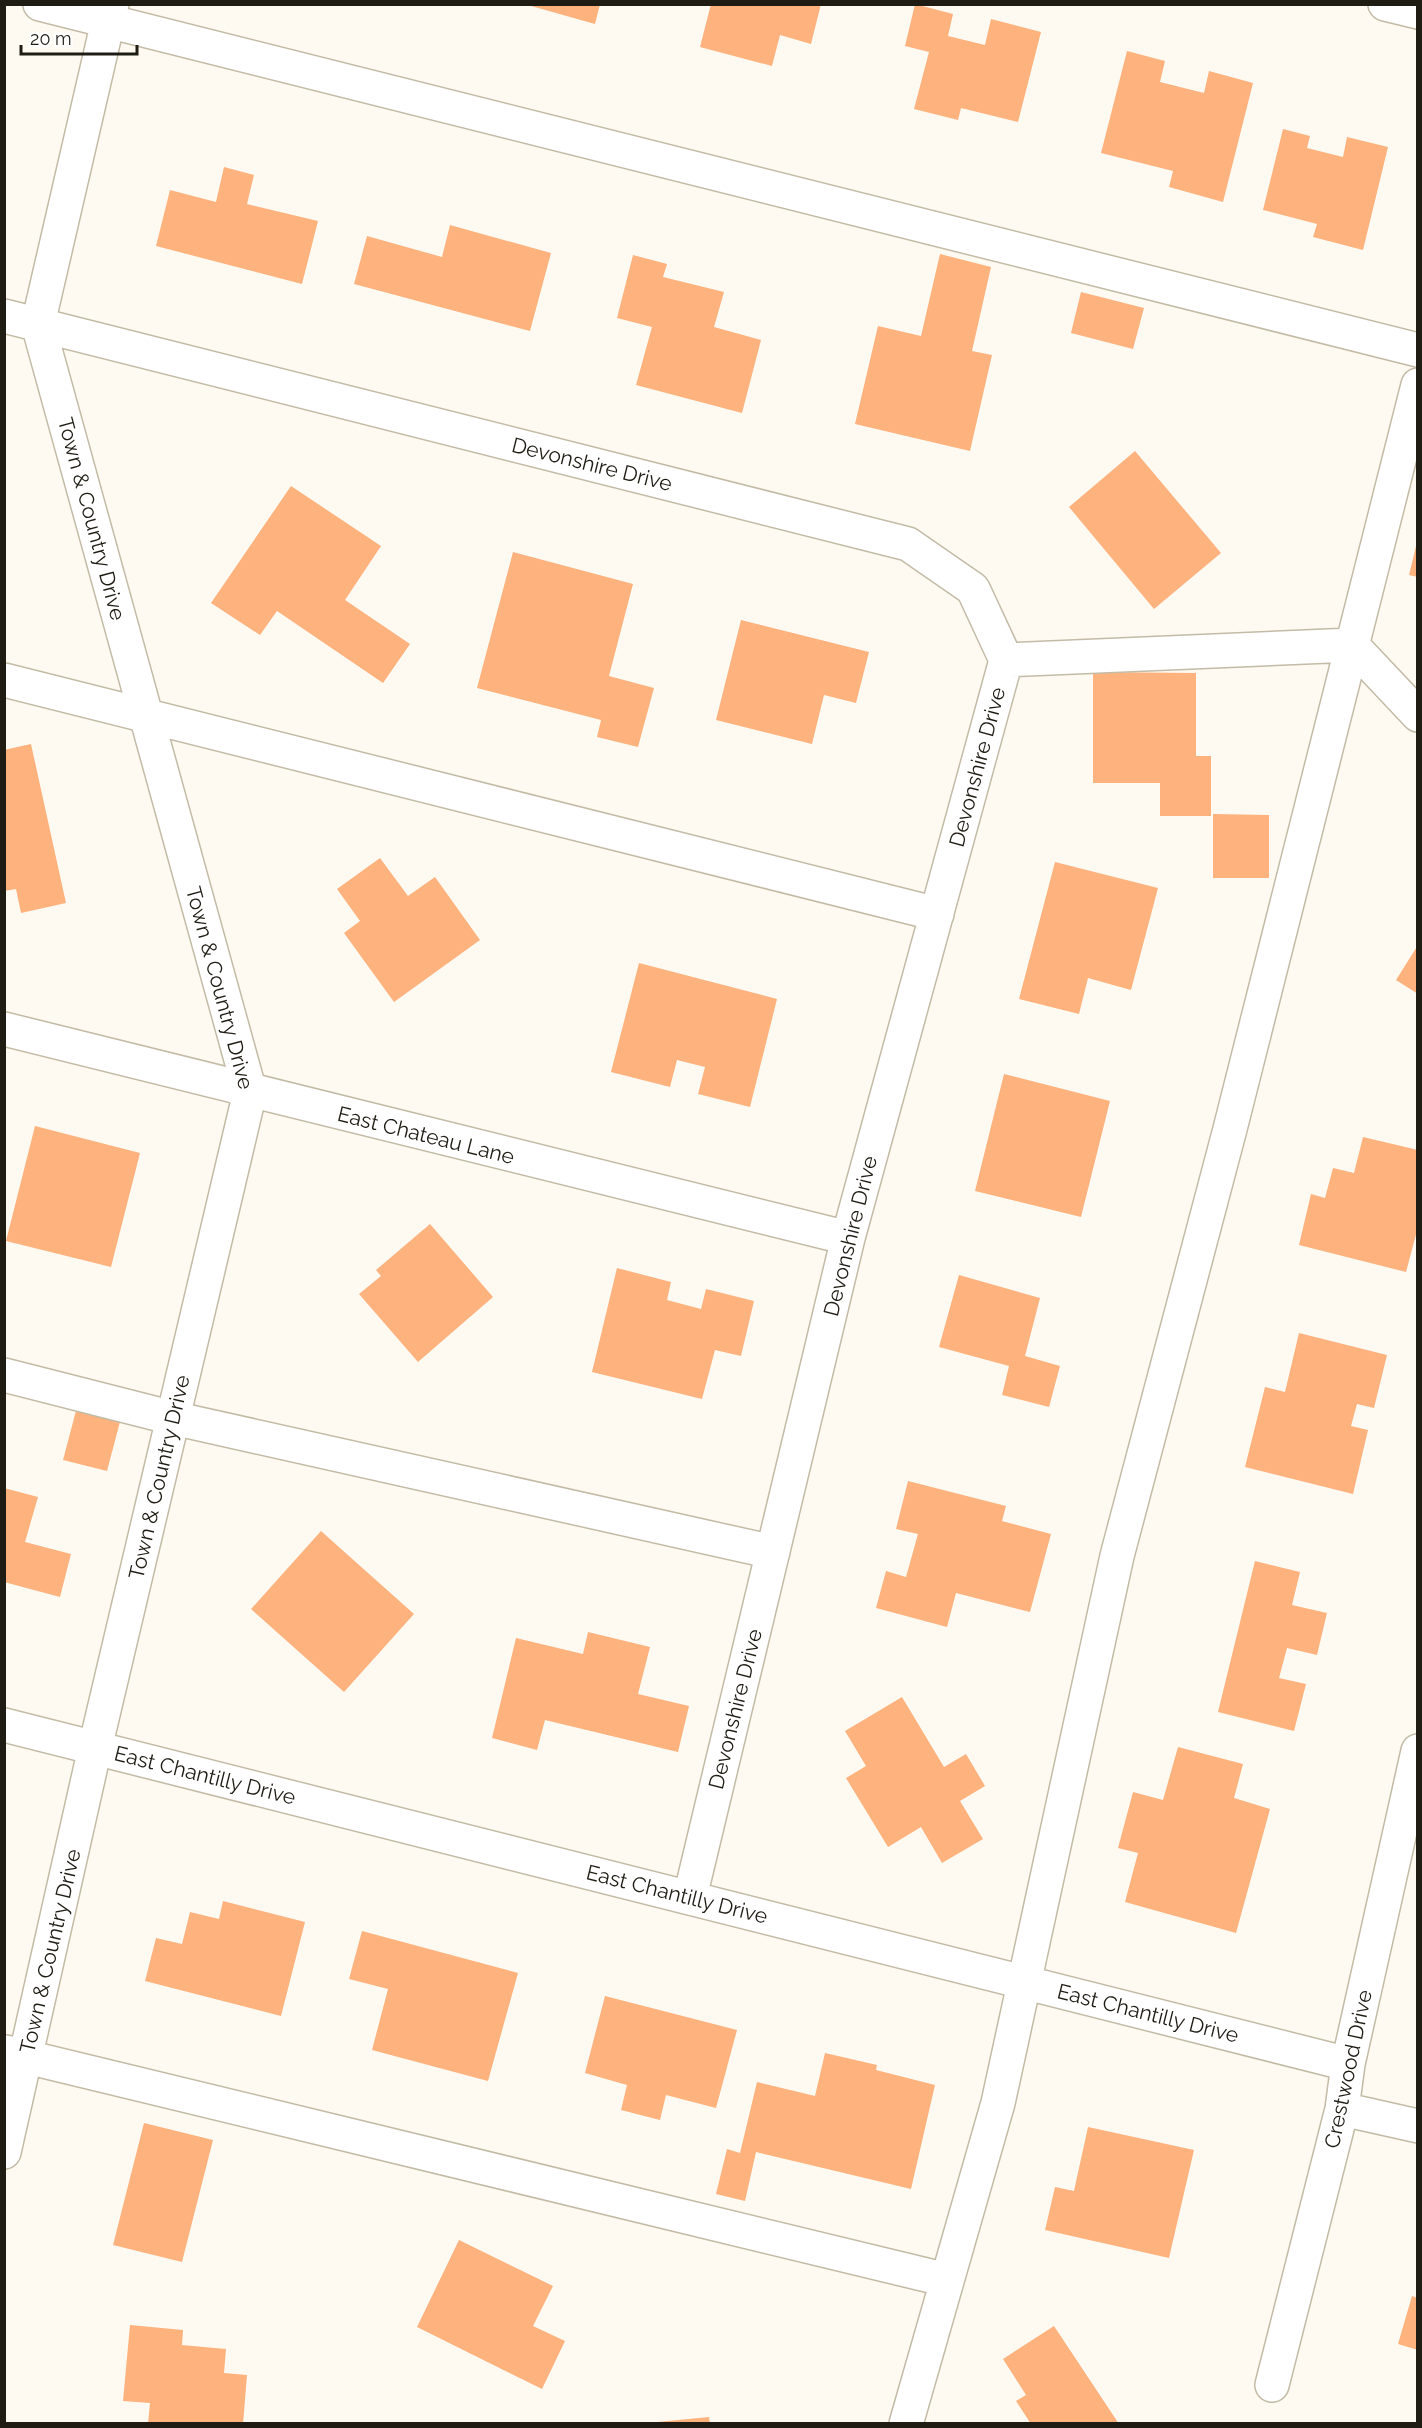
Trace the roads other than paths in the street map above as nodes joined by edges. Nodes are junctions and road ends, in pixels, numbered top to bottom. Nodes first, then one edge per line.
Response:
1 (40, 4) edge
2 (1385, 4) edge
3 (1418, 12) edge
4 (110, 13) edge
5 (4, 316) edge
6 (38, 324) junction
7 (1418, 350) edge
8 (1418, 386) edge
9 (1352, 645) junction
10 (1006, 660) junction
11 (4, 680) edge
12 (1418, 715) edge
13 (147, 717) junction
14 (937, 914) junction
15 (4, 1029) edge
16 (250, 1092) junction
17 (848, 1238) junction
18 (4, 1375) edge
19 (173, 1418) junction
20 (773, 1552) junction
21 (4, 1725) edge
22 (95, 1748) junction
23 (1418, 1751) edge
24 (690, 1897) junction
25 (1025, 1982) junction
26 (15, 2054) edge
27 (1348, 2064) junction
28 (1342, 2109) junction
29 (1418, 2126) edge
30 (4, 2152) edge
31 (947, 2280) junction
32 (1272, 2385) dead end
33 (906, 2424) edge

1 - 4 street
2 - 3 street
4 - 6 street, Town & Country Drive
4 - 7 street
5 - 6 street, Devonshire Drive
6 - 10 street, Devonshire Drive
6 - 13 street, Town & Country Drive
8 - 9 street
9 - 10 street
9 - 12 street
9 - 25 street
10 - 14 street, Devonshire Drive
11 - 13 street
13 - 14 street
13 - 16 street, Town & Country Drive
14 - 17 street, Devonshire Drive
15 - 16 street, East Chateau Lane
16 - 17 street, East Chateau Lane
16 - 19 street, Town & Country Drive
17 - 20 street, Devonshire Drive
18 - 19 street
19 - 20 street
19 - 22 street, Town & Country Drive
20 - 24 street, Devonshire Drive
21 - 22 street, East Chantilly Drive
22 - 24 street, East Chantilly Drive
22 - 26 street, Town & Country Drive
23 - 27 street, Crestwood Drive
24 - 25 street, East Chantilly Drive
25 - 27 street, East Chantilly Drive
25 - 31 street
26 - 30 street, Town & Country Drive
26 - 31 street
27 - 28 street, Crestwood Drive
28 - 29 street
28 - 32 street, Crestwood Drive
31 - 33 street

